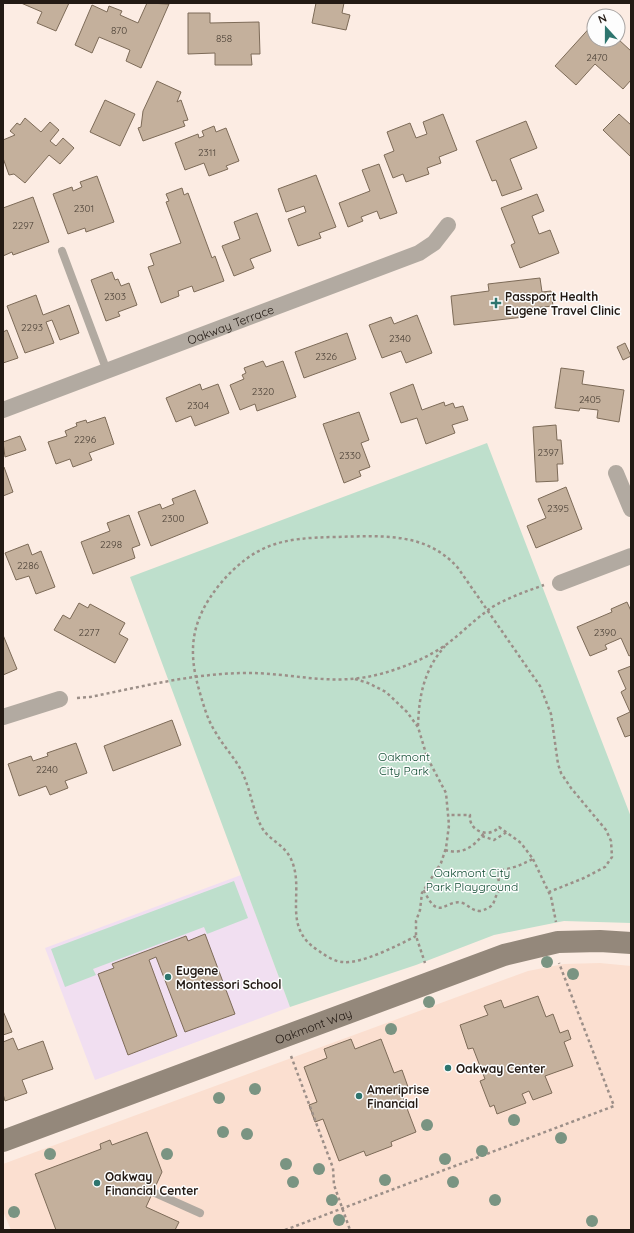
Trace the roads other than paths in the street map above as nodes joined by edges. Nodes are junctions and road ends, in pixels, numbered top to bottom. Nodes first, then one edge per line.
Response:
1 (448, 225) dead end
2 (62, 251) dead end
3 (107, 371) junction
4 (3, 410) edge
5 (616, 474) dead end
6 (631, 509) edge
7 (631, 556) edge
8 (560, 584) road end
9 (60, 699) road end
10 (3, 717) edge
11 (631, 943) edge
12 (3, 1142) edge
13 (153, 1192) dead end
14 (200, 1214) dead end

1 - 3 street, Oakway Terrace
2 - 3 lane
3 - 4 street, Oakway Terrace
5 - 6 street
7 - 8 street
9 - 10 street
11 - 12 street, Oakmont Way
13 - 14 lane

